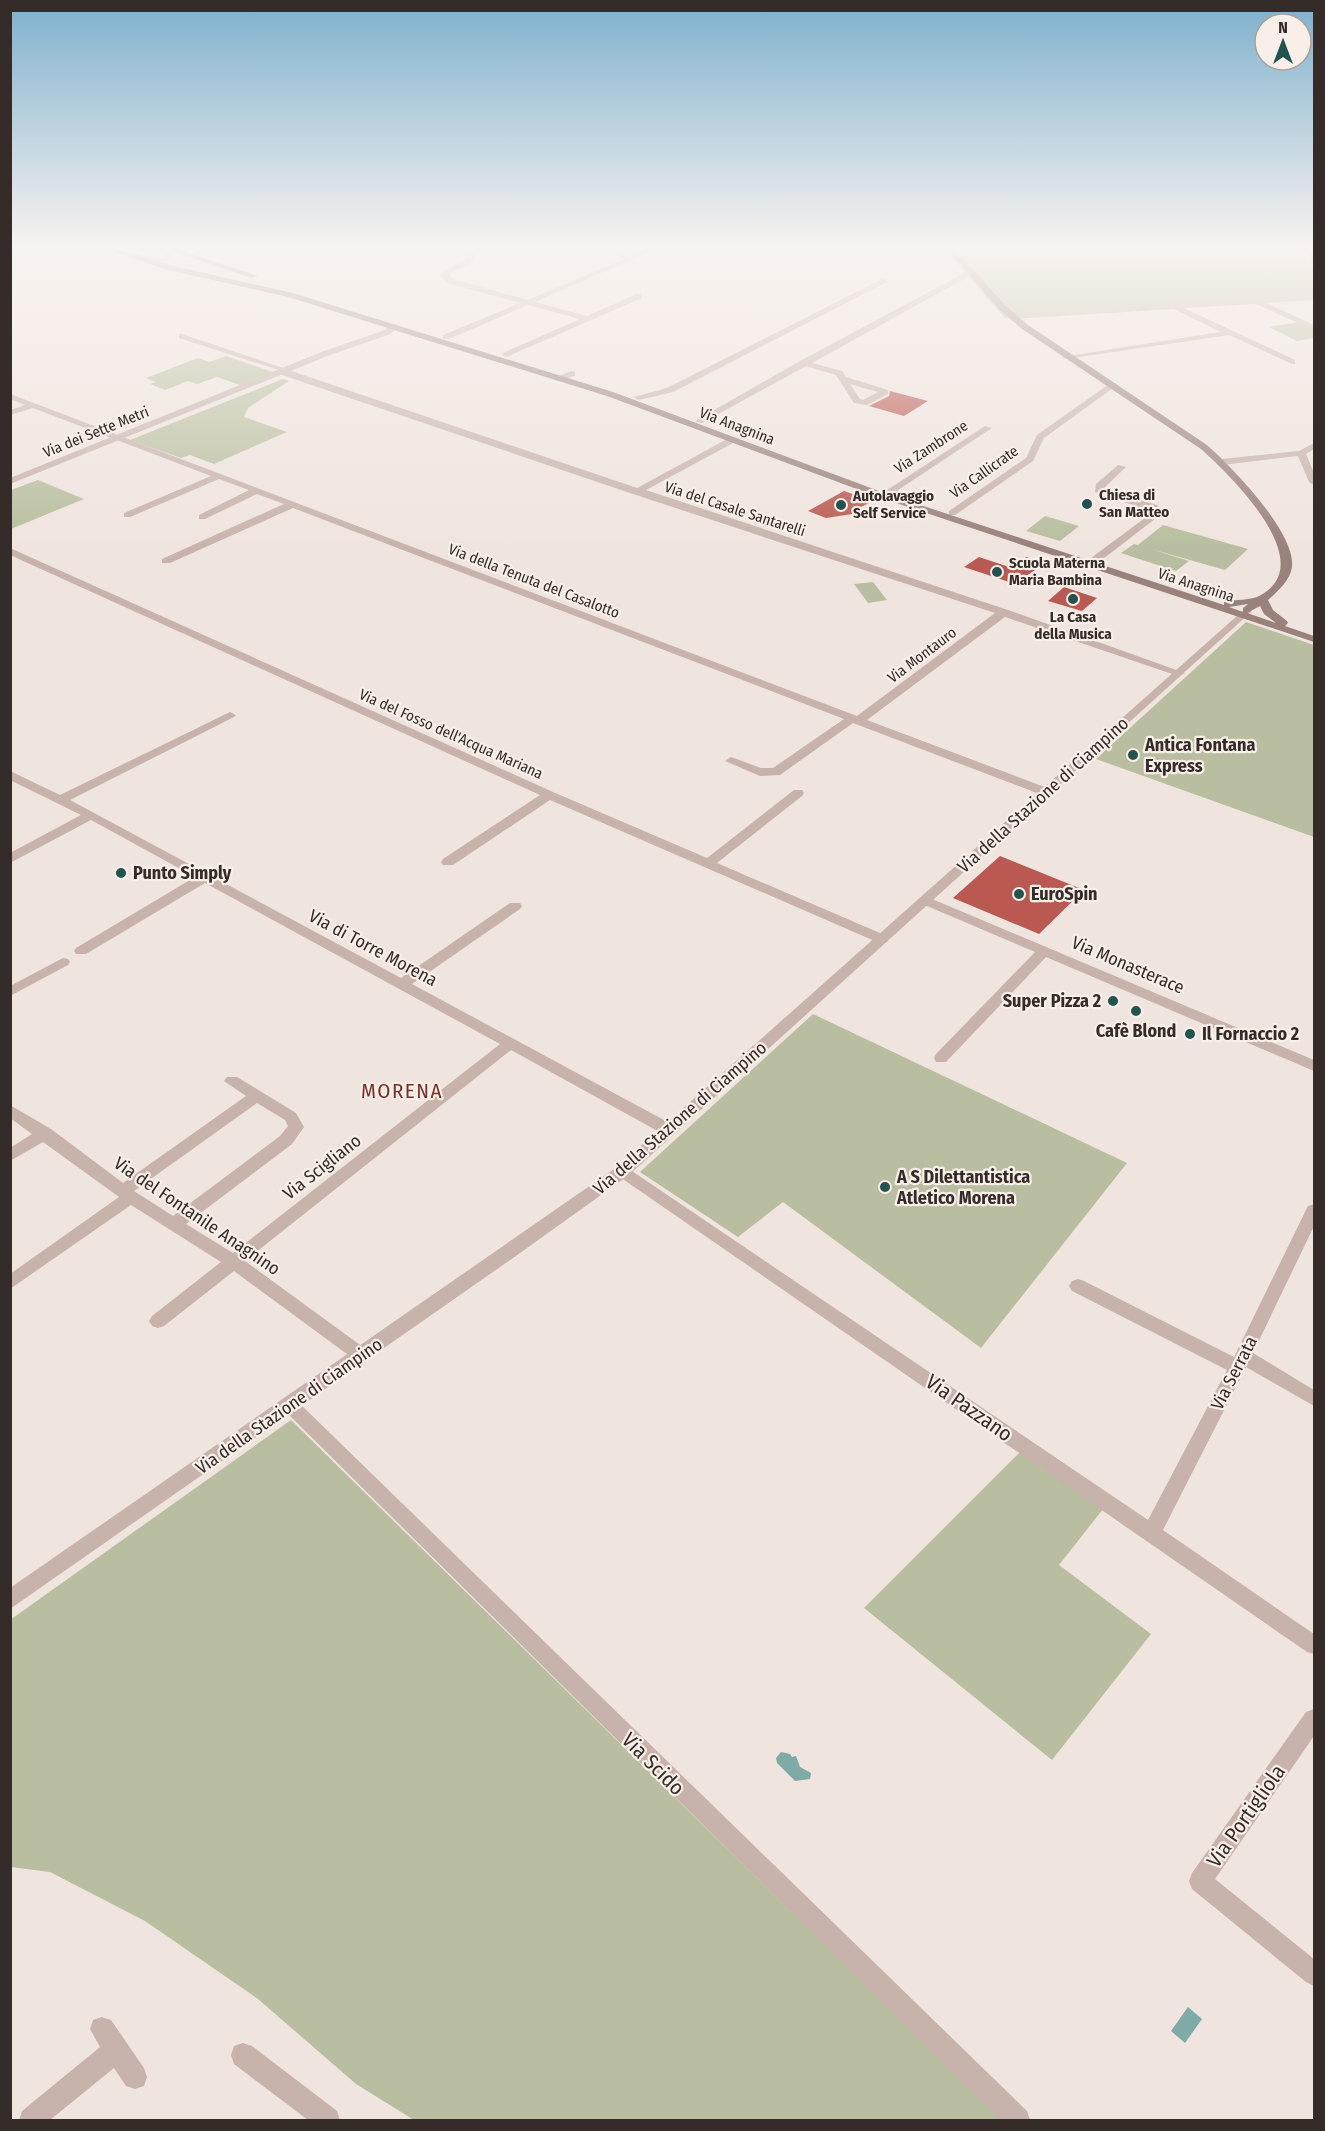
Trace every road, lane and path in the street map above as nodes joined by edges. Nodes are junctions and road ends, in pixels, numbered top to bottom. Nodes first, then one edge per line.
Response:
1 (219, 348) edge
2 (339, 348) edge
3 (468, 348) edge
4 (484, 348) edge
5 (521, 348) edge
6 (752, 348) edge
7 (830, 348) edge
8 (1054, 348) edge
9 (1124, 348) edge
10 (1263, 348) edge
11 (506, 355) junction
12 (1066, 357) junction
13 (1292, 362) dead end
14 (803, 363) junction
15 (285, 371) junction
16 (572, 374) junction
17 (557, 378) junction
18 (843, 379) dead end
19 (1112, 386) junction
20 (10, 396) edge
21 (638, 398) junction
22 (32, 405) junction
23 (10, 413) edge
24 (699, 421) junction
25 (988, 428) dead end
26 (119, 438) junction
27 (732, 440) junction
28 (1314, 446) edge
29 (1301, 453) junction
30 (1222, 462) junction
31 (1121, 467) dead end
32 (219, 476) junction
33 (1313, 478) edge
34 (10, 481) edge
35 (257, 490) junction
36 (636, 492) junction
37 (889, 492) junction
38 (293, 504) junction
39 (952, 513) junction
40 (128, 515) dead end
41 (202, 517) dead end
42 (10, 551) edge
43 (1095, 560) junction
44 (166, 561) dead end
45 (1262, 599) junction
46 (1228, 604) junction
47 (1004, 612) junction
48 (1244, 613) junction
49 (1283, 622) junction
50 (1314, 632) edge
51 (1314, 639) edge
52 (1179, 673) junction
53 (230, 715) dead end
54 (854, 720) junction
55 (731, 761) dead end
56 (12, 778) edge
57 (1046, 792) junction
58 (798, 793) dead end
59 (549, 795) junction
60 (60, 800) junction
61 (91, 815) junction
62 (10, 859) edge
63 (448, 862) dead end
64 (708, 864) junction
65 (205, 877) junction
66 (926, 900) junction
67 (515, 906) dead end
68 (882, 939) junction
69 (81, 951) dead end
70 (1044, 951) junction
71 (63, 962) dead end
72 (402, 984) junction
73 (10, 992) edge
74 (511, 1043) junction
75 (941, 1058) dead end
76 (1314, 1066) edge
77 (232, 1081) dead end
78 (257, 1096) junction
79 (10, 1110) edge
80 (669, 1130) junction
81 (45, 1133) junction
82 (10, 1156) edge
83 (623, 1171) junction
84 (127, 1194) junction
85 (1314, 1210) edge
86 (174, 1224) junction
87 (234, 1262) junction
88 (10, 1283) edge
89 (1078, 1286) dead end
90 (158, 1321) dead end
91 (361, 1355) junction
92 (1240, 1362) junction
93 (1314, 1399) edge
94 (290, 1405) junction
95 (1151, 1534) junction
96 (10, 1600) edge
97 (1314, 1645) edge
98 (1314, 1719) edge
99 (1314, 1974) edge
100 (102, 2029) dead end
101 (116, 2050) junction
102 (243, 2055) dead end
103 (135, 2078) dead end
104 (31, 2121) edge
105 (328, 2121) edge
106 (1018, 2121) edge

1 - 15 street, Via del Casale Santarelli
2 - 15 street, Via dei Sette Metri
3 - 17 main road, Via Anagnina
4 - 11 main road, Via Anagnina
5 - 11 street
6 - 21 street
7 - 14 street
8 - 12 main road
9 - 12 street
10 - 13 street
11 - 16 main road, Via Anagnina
12 - 19 main road
14 - 18 street
14 - 24 street
15 - 26 street, Via dei Sette Metri
15 - 36 street, Via del Casale Santarelli
16 - 17 street
16 - 21 main road, Via Anagnina
17 - 27 main road, Via Anagnina
19 - 30 main road
19 - 39 street, Via Callicrate
20 - 22 street, Via della Tenuta del Casalotto
21 - 24 main road, Via Anagnina
22 - 23 street
22 - 26 street, Via della Tenuta del Casalotto
24 - 37 main road, Via Anagnina
25 - 37 street, Via Zambrone
26 - 32 street, Via della Tenuta del Casalotto
26 - 34 street, Via dei Sette Metri
27 - 36 street
27 - 48 main road, Via Anagnina
28 - 29 street
29 - 30 street
29 - 33 street
30 - 45 main road
31 - 43 street
32 - 35 street, Via della Tenuta del Casalotto
32 - 40 street
35 - 38 street, Via della Tenuta del Casalotto
35 - 41 street
36 - 47 street, Via del Casale Santarelli
37 - 39 main road, Via Anagnina
38 - 44 street
38 - 54 street, Via della Tenuta del Casalotto
39 - 43 main road, Via Anagnina
42 - 59 street, Via del Fosso dell'Acqua Mariana
43 - 46 main road, Via Anagnina
45 - 46 main road
45 - 48 main road
45 - 49 main road
46 - 48 main road, Via Anagnina
47 - 52 street, Via del Casale Santarelli
47 - 54 street, Via Montauro
48 - 49 main road, Via Anagnina
48 - 51 main road, Via Anagnina
48 - 52 street, Via della Stazione di Ciampino
49 - 50 main road, Via Anagnina
52 - 57 street, Via della Stazione di Ciampino
53 - 60 street
54 - 55 street, Via Montauro
54 - 57 street, Via della Tenuta del Casalotto
56 - 60 street, Via di Torre Morena
57 - 66 street, Via della Stazione di Ciampino
58 - 64 street
59 - 63 street
59 - 64 street, Via del Fosso dell'Acqua Mariana
60 - 61 street, Via di Torre Morena
61 - 62 street
61 - 65 street, Via di Torre Morena
64 - 68 street, Via del Fosso dell'Acqua Mariana
65 - 69 street
65 - 72 street, Via di Torre Morena
66 - 68 street, Via della Stazione di Ciampino
66 - 70 street, Via Monasterace
67 - 72 street
68 - 80 street, Via della Stazione di Ciampino
70 - 75 street
70 - 76 street, Via Monasterace
71 - 73 street
72 - 74 street, Via di Torre Morena
74 - 80 street, Via di Torre Morena
74 - 87 street, Via Scigliano
77 - 78 street
78 - 84 street
78 - 86 street
79 - 81 street, Via del Fontanile Anagnino
80 - 83 street, Via della Stazione di Ciampino
81 - 82 street
81 - 84 street, Via del Fontanile Anagnino
83 - 91 street, Via della Stazione di Ciampino
83 - 95 street, Via Pazzano
84 - 86 street, Via del Fontanile Anagnino
84 - 88 street
85 - 92 street, Via Serrata
86 - 87 street, Via del Fontanile Anagnino
87 - 90 street, Via Scigliano
87 - 91 street, Via del Fontanile Anagnino
89 - 92 street
91 - 94 street, Via della Stazione di Ciampino
92 - 93 street
92 - 95 street, Via Serrata
94 - 96 street, Via della Stazione di Ciampino
94 - 106 street, Via Scido
95 - 97 street, Via Pazzano
98 - 99 street, Via Portigliola
100 - 101 street
101 - 103 street
101 - 104 street
102 - 105 street

